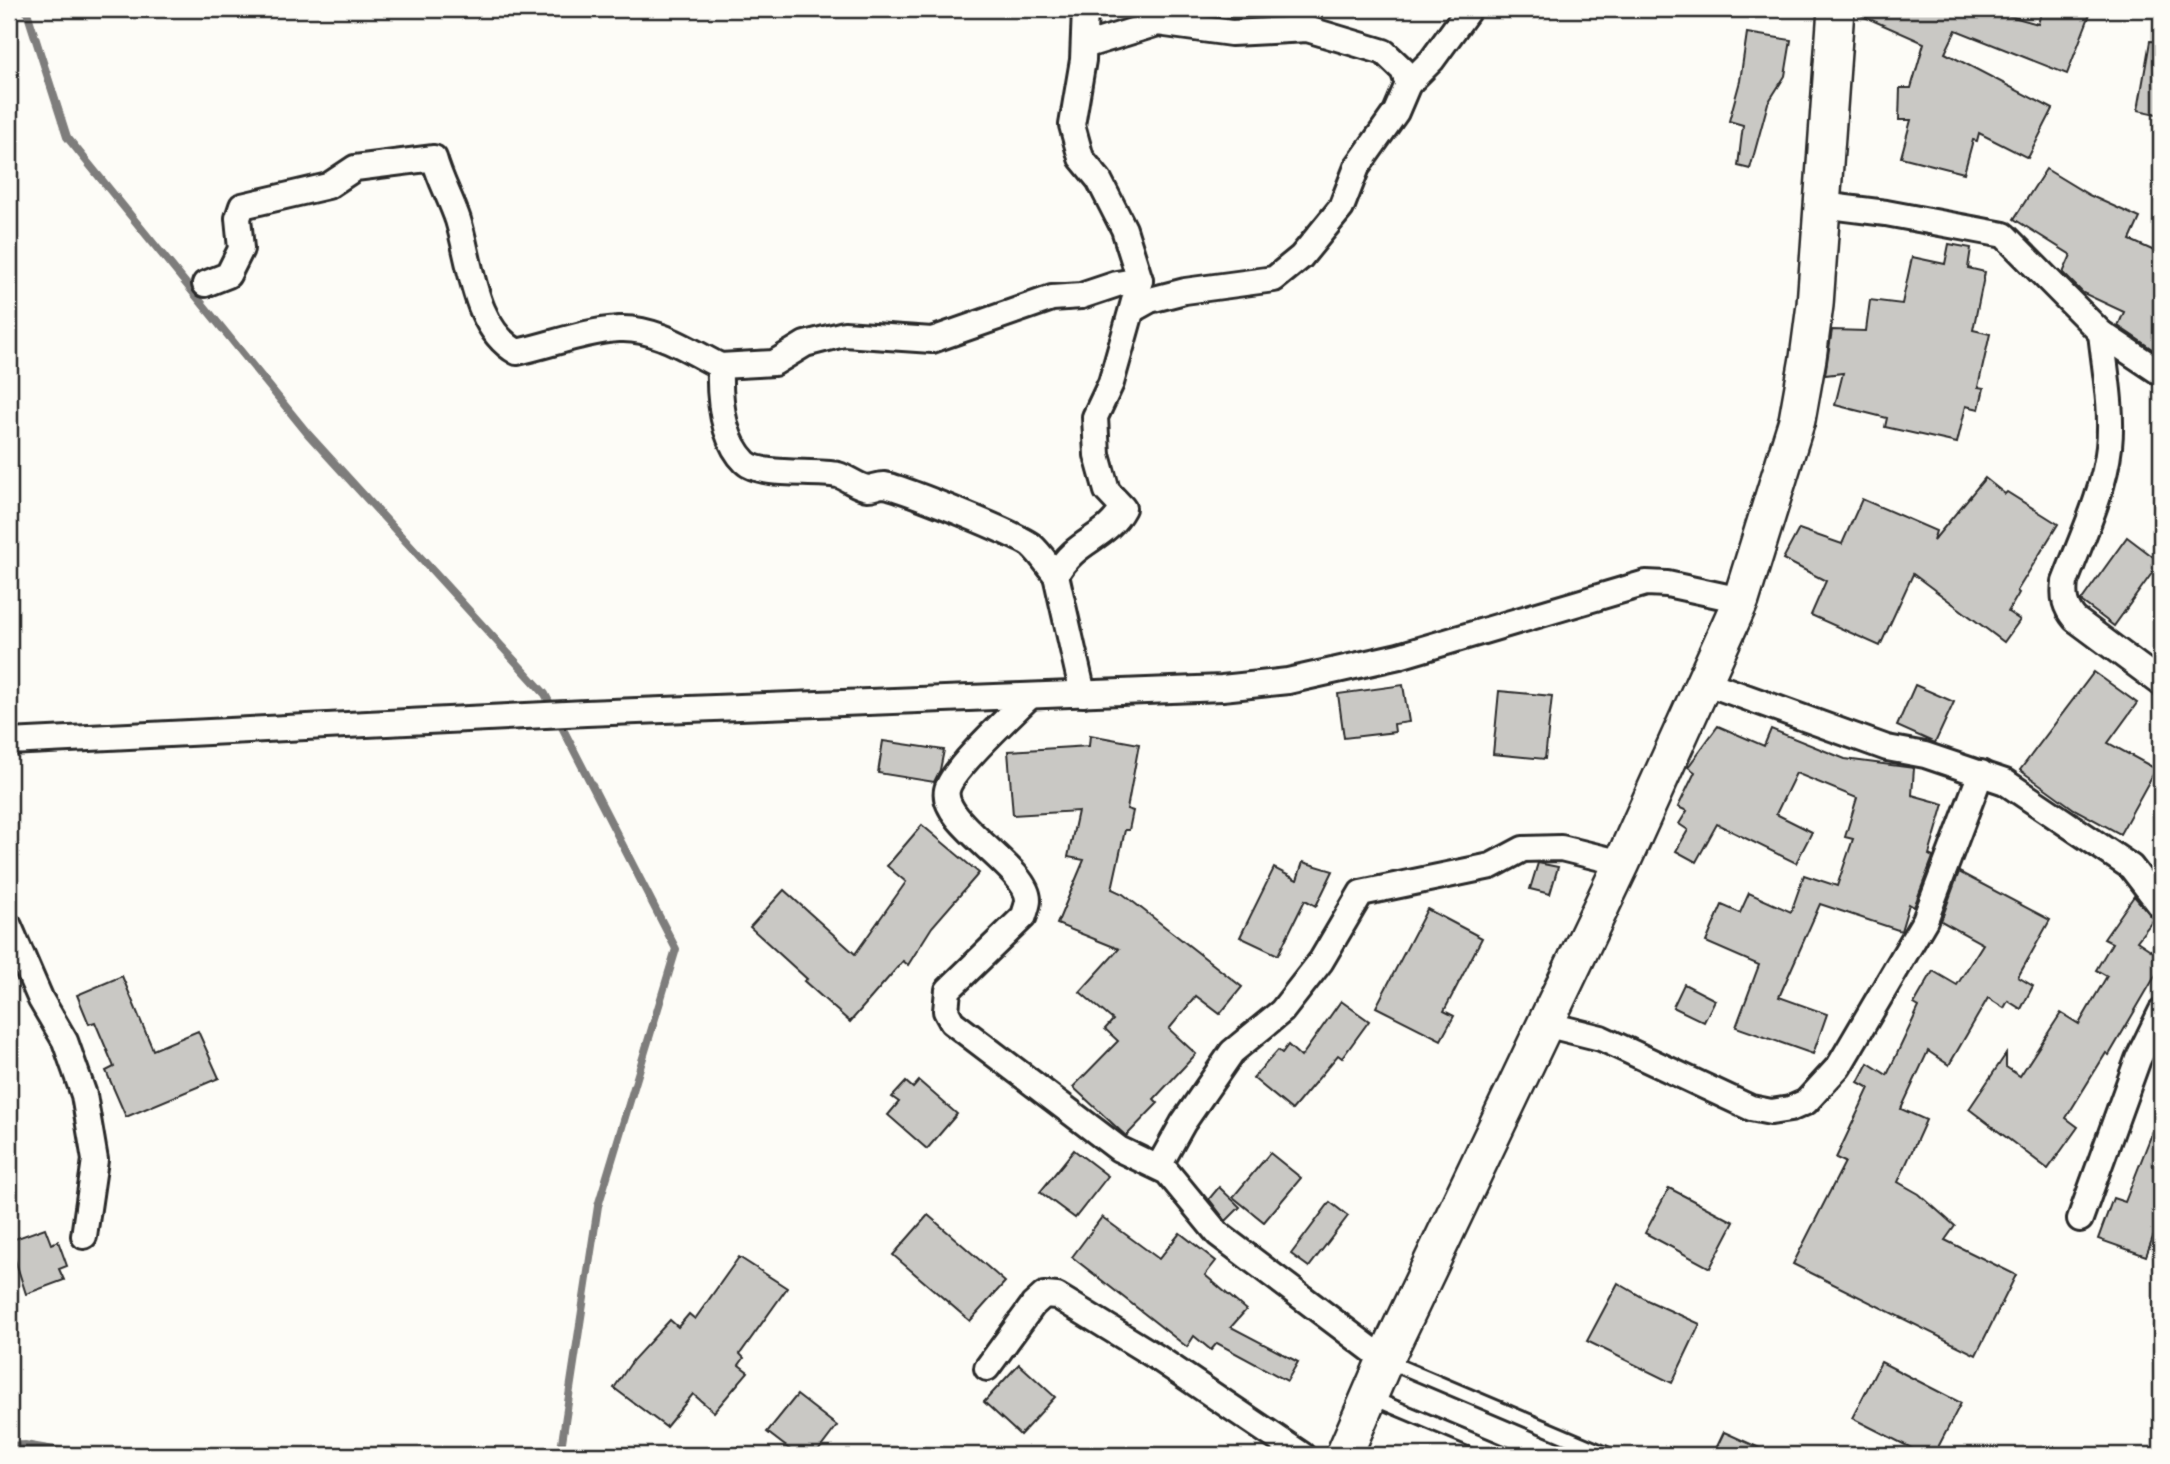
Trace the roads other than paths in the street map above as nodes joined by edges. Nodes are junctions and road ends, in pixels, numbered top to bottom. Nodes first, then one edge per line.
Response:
1 (1085, 9) edge
2 (1469, 9) edge
3 (1836, 9) edge
4 (1084, 46) junction
5 (1408, 84) junction
6 (1822, 205) junction
7 (1140, 280) junction
8 (205, 284) dead end
9 (1132, 310) junction
10 (2101, 333) junction
11 (720, 366) junction
12 (2161, 373) edge
13 (1056, 575) junction
14 (1741, 600) junction
15 (1704, 682) junction
16 (2161, 682) edge
17 (1083, 694) junction
18 (1029, 697) junction
19 (9, 743) edge
20 (1981, 773) junction
21 (1622, 863) junction
22 (2161, 905) edge
23 (9, 926) edge
24 (2161, 1012) edge
25 (1545, 1024) junction
26 (1159, 1167) junction
27 (2080, 1219) dead end
28 (84, 1236) dead end
29 (1385, 1360) junction
30 (986, 1368) dead end
31 (1370, 1397) junction
32 (1303, 1455) edge
33 (1344, 1455) edge
34 (1508, 1455) edge
35 (1609, 1455) edge

1 - 4 street
2 - 5 street
3 - 6 main road
4 - 5 street
4 - 7 street
5 - 9 street
6 - 10 street
6 - 14 main road
7 - 9 street
7 - 11 street
8 - 11 street
9 - 13 street
10 - 12 street
10 - 16 street
11 - 13 street
13 - 17 street
14 - 15 main road
14 - 17 street
15 - 20 street
15 - 21 main road
17 - 18 street
18 - 19 street
18 - 26 street
20 - 22 street
20 - 25 street
21 - 25 main road
21 - 26 street
23 - 28 street
24 - 27 street
25 - 29 main road
26 - 29 street
29 - 31 main road
29 - 35 lane
30 - 32 street
31 - 33 main road
31 - 34 lane

